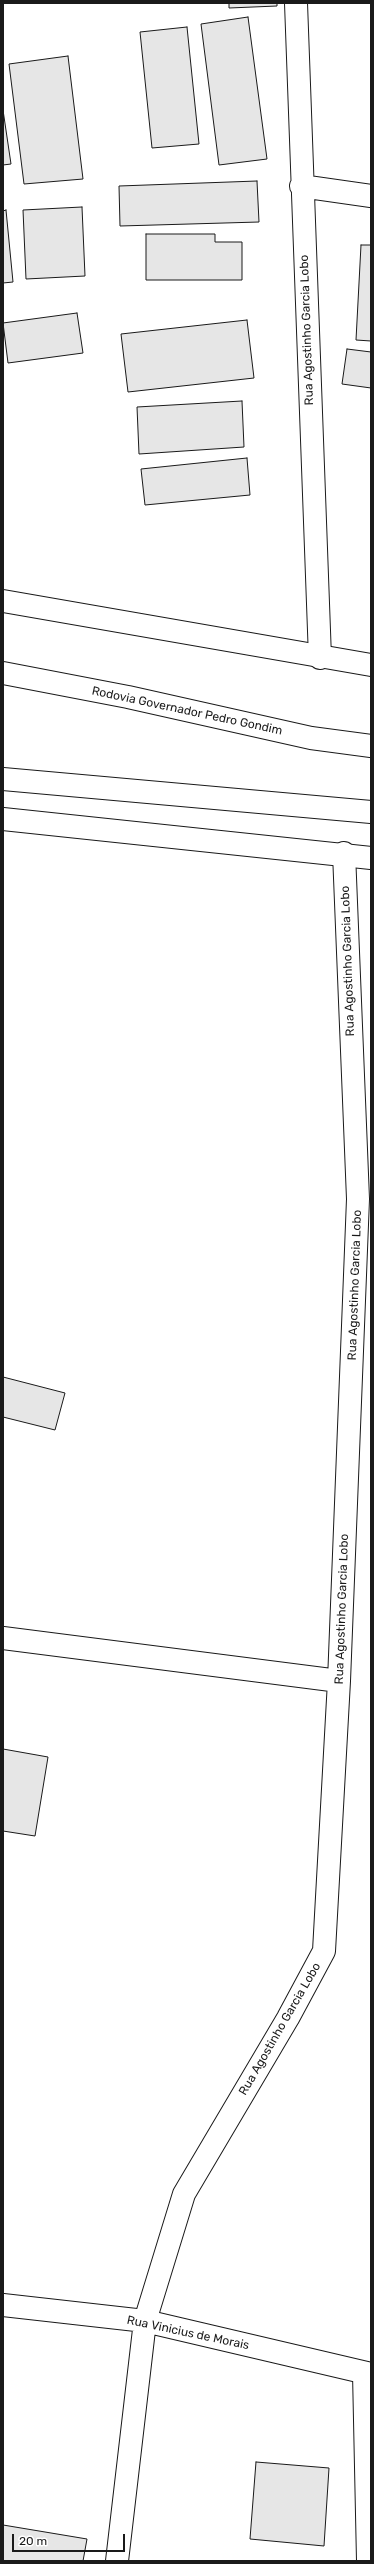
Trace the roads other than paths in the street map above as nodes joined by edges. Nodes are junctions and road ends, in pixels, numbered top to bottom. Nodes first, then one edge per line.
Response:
1 (296, 3) edge
2 (301, 186) junction
3 (371, 196) edge
4 (3, 601) edge
5 (320, 658) junction
6 (371, 665) edge
7 (3, 673) edge
8 (371, 746) edge
9 (3, 779) edge
10 (371, 812) edge
11 (3, 819) edge
12 (344, 853) junction
13 (371, 858) edge
14 (3, 1638) edge
15 (339, 1681) junction
16 (3, 2305) edge
17 (146, 2321) junction
18 (367, 2374) edge
19 (118, 2561) edge
20 (368, 2561) edge

1 - 2 main road, Rua Agostinho Garcia Lobo
2 - 3 main road
2 - 5 main road, Rua Agostinho Garcia Lobo
4 - 5 main road
5 - 6 main road
7 - 8 main road, Rodovia Governador Pedro Gondim
9 - 10 main road
11 - 12 main road
12 - 13 main road
12 - 15 main road, Rua Agostinho Garcia Lobo
14 - 15 main road
15 - 17 main road, Rua Agostinho Garcia Lobo
16 - 17 main road, Rua Vinicius de Morais
17 - 18 main road, Rua Vinicius de Morais
17 - 19 main road, Rua Agostinho Garcia Lobo
18 - 20 main road

